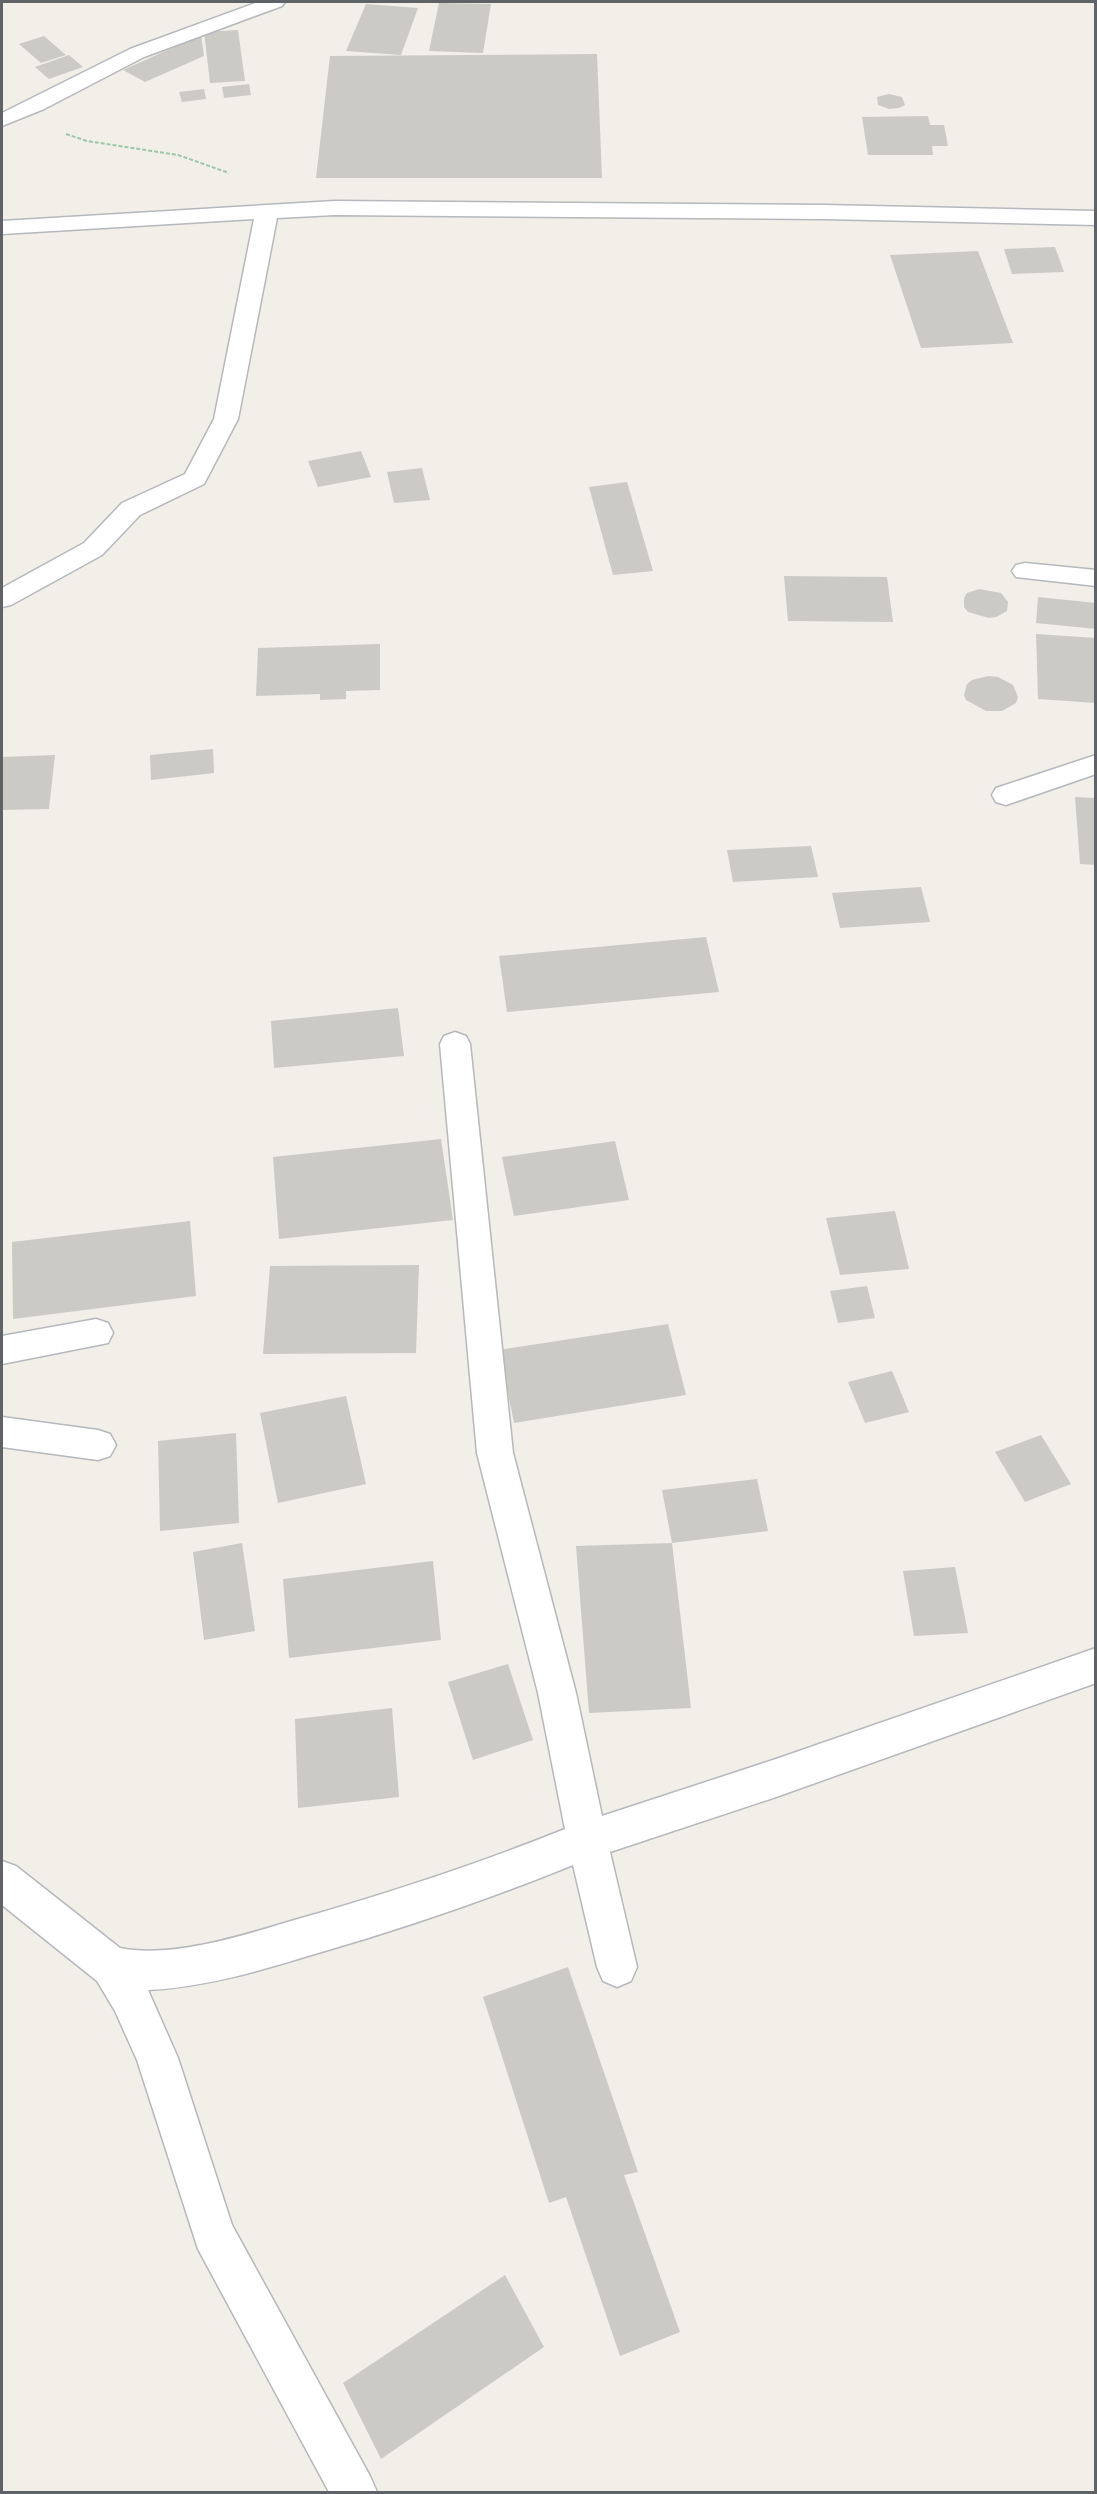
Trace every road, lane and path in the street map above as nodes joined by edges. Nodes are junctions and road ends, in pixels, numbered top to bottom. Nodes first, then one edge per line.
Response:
1 (275, 2) edge
2 (33, 108) junction
3 (2, 120) edge
4 (235, 176) dead end
5 (267, 211) junction
6 (1095, 218) edge
7 (2, 227) edge
8 (1025, 571) dead end
9 (1095, 578) edge
10 (2, 599) edge
11 (1095, 764) edge
12 (1006, 795) dead end
13 (455, 1044) dead end
14 (96, 1333) dead end
15 (2, 1350) edge
16 (2, 1432) edge
17 (98, 1445) dead end
18 (1095, 1665) edge
19 (587, 1840) junction
20 (2, 1880) edge
21 (617, 1966) dead end
22 (111, 1967) junction
23 (354, 2493) edge

1 - 2 street
2 - 3 street
2 - 4 path
5 - 6 street
5 - 7 street
5 - 10 street
8 - 9 street
11 - 12 street
13 - 19 street
14 - 15 street
16 - 17 street
18 - 19 street
19 - 21 street
19 - 22 street
20 - 22 street
22 - 23 street

